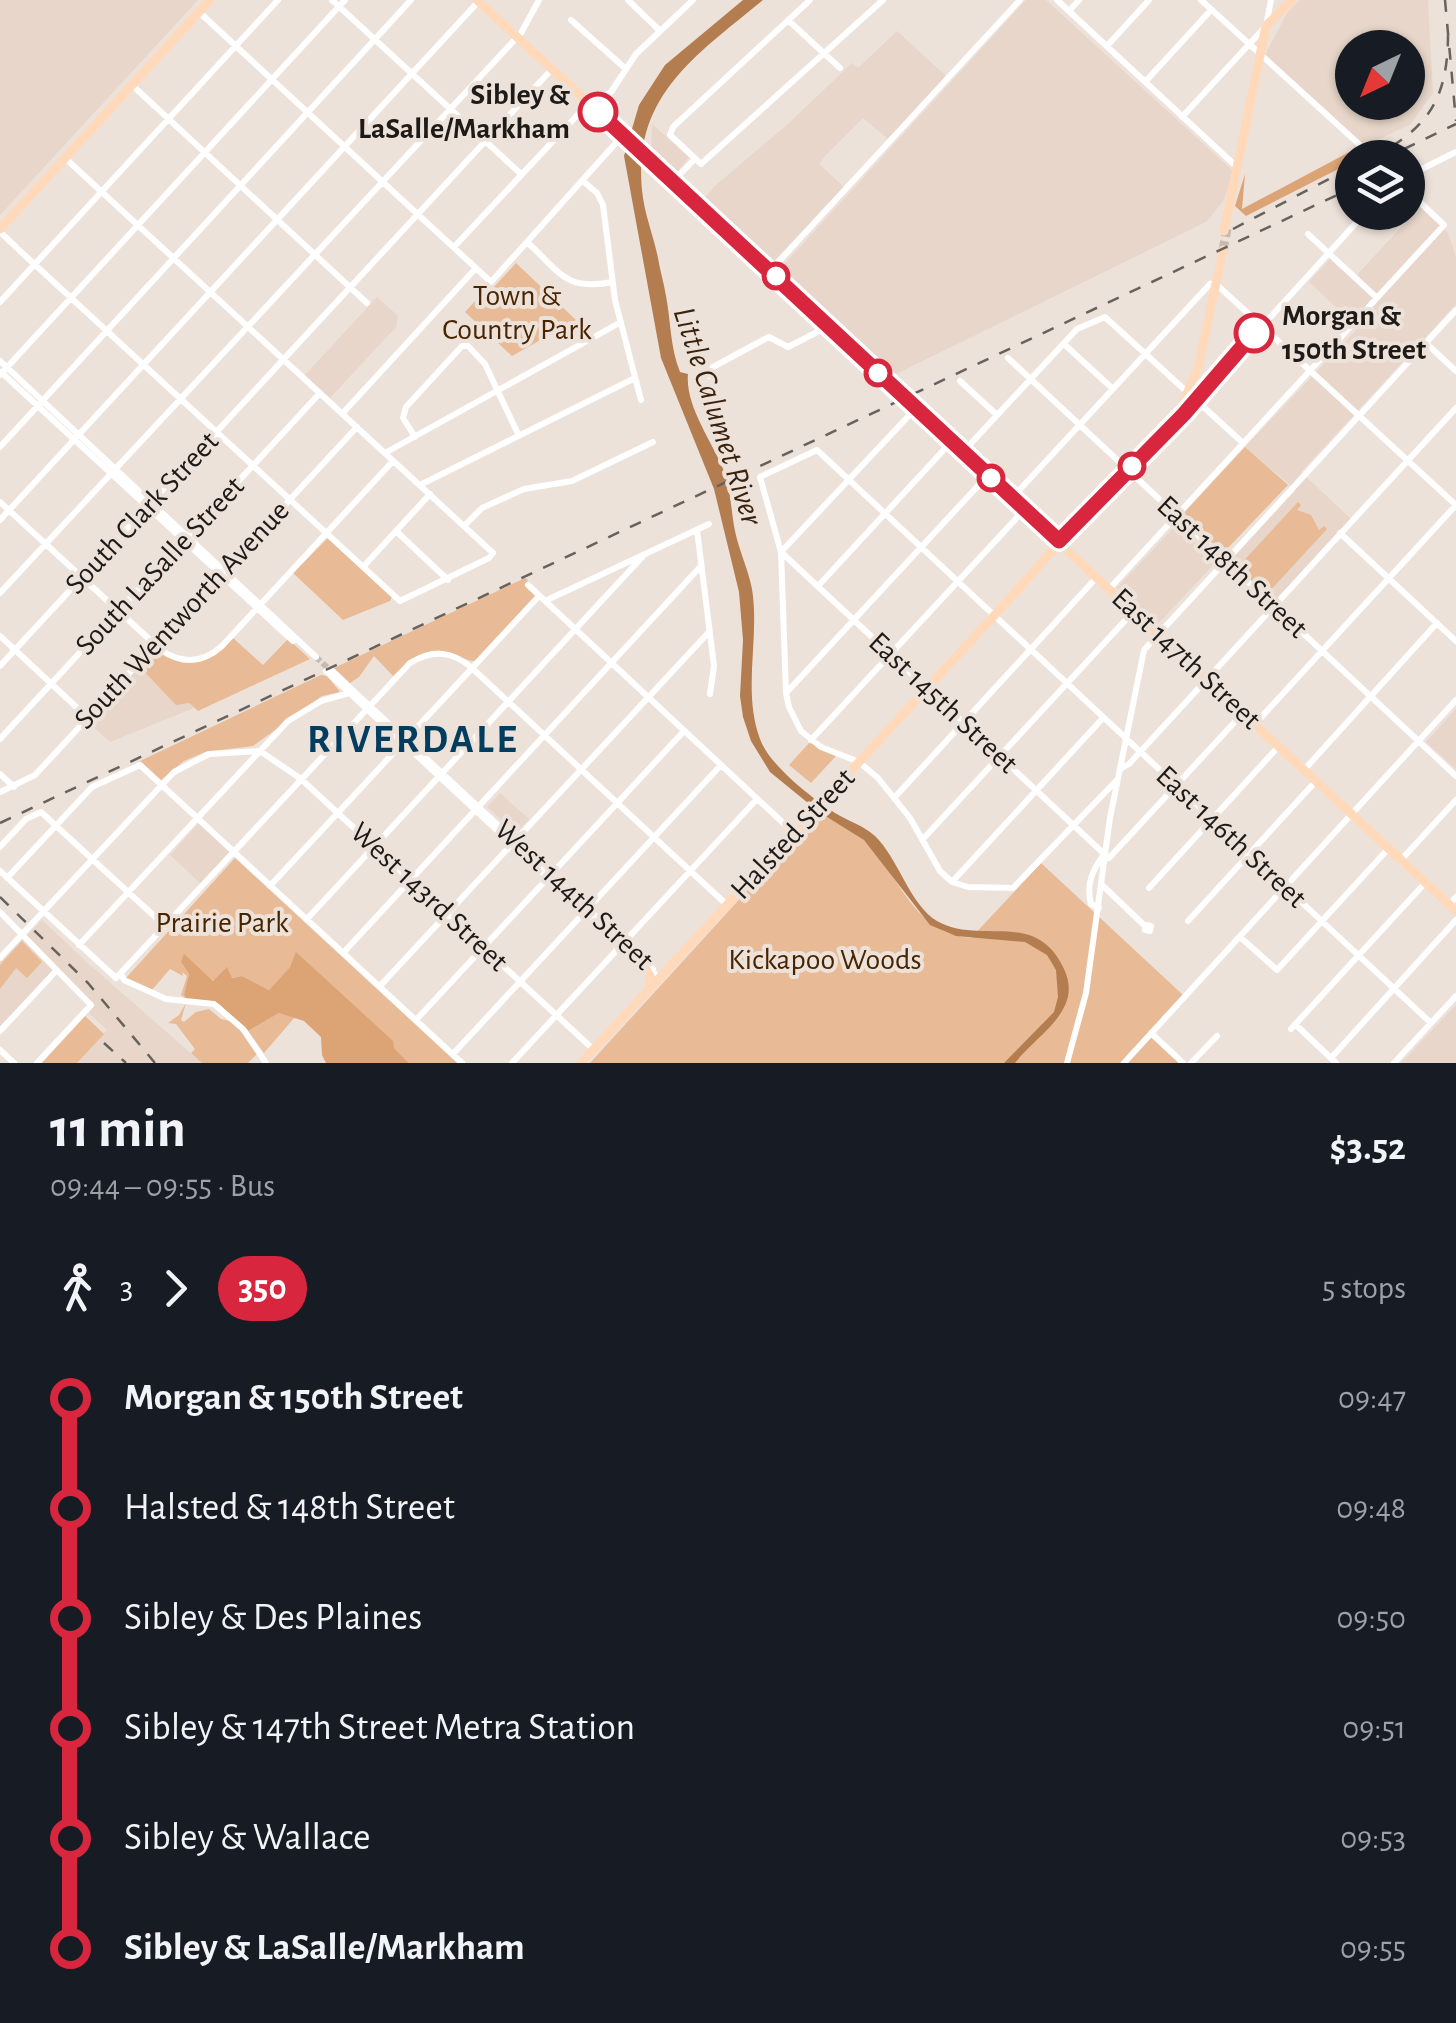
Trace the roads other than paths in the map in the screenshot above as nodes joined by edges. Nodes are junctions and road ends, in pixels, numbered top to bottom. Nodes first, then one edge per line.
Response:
1 (210, 0) edge
2 (278, 0) edge
3 (332, 0) edge
4 (412, 0) edge
5 (539, 0) edge
6 (628, 0) edge
7 (693, 0) edge
8 (810, 0) edge
9 (884, 0) edge
10 (1020, 0) edge
11 (1057, 0) edge
12 (1079, 0) edge
13 (1150, 0) edge
14 (1201, 0) edge
15 (1292, 0) edge
16 (477, 1) edge
17 (342, 3) edge
18 (1275, 8) edge
19 (1211, 10) junction
20 (1069, 11) junction
21 (199, 12) junction
22 (571, 20) dead end
23 (788, 20) junction
24 (1266, 26) junction
25 (659, 30) junction
26 (516, 36) junction
27 (375, 40) junction
28 (1248, 44) junction
29 (236, 46) junction
30 (1107, 46) junction
31 (825, 54) junction
32 (1260, 56) junction
33 (840, 68) dead end
34 (552, 69) junction
35 (626, 69) junction
36 (412, 74) junction
37 (272, 80) junction
38 (1144, 82) junction
39 (132, 85) junction
40 (590, 105) junction
41 (448, 108) junction
42 (309, 114) junction
43 (1182, 117) junction
44 (169, 119) junction
45 (624, 136) junction
46 (1352, 140) edge
47 (485, 142) junction
48 (345, 146) junction
49 (205, 152) junction
50 (1456, 152) edge
51 (65, 158) junction
52 (698, 162) junction
53 (1238, 168) junction
54 (1425, 168) edge
55 (521, 174) junction
56 (382, 181) junction
57 (584, 181) junction
58 (673, 181) junction
59 (242, 186) junction
60 (102, 192) junction
61 (1425, 207) edge
62 (418, 214) junction
63 (278, 220) junction
64 (138, 225) junction
65 (1226, 226) tunnel mouth
66 (0, 230) edge
67 (1350, 230) edge
68 (1308, 234) dead end
69 (528, 242) junction
70 (454, 247) junction
71 (1221, 253) tunnel mouth
72 (1329, 253) junction
73 (314, 254) junction
74 (174, 259) junction
75 (35, 264) junction
76 (476, 268) junction
77 (770, 271) junction
78 (613, 282) junction
79 (1215, 283) junction
80 (351, 288) junction
81 (211, 292) junction
82 (71, 298) junction
83 (1377, 298) junction
84 (0, 302) edge
85 (367, 303) dead end
86 (1456, 310) edge
87 (621, 322) junction
88 (248, 326) junction
89 (828, 326) junction
90 (1262, 326) junction
91 (108, 331) junction
92 (1426, 343) junction
93 (1064, 344) junction
94 (1146, 353) junction
95 (1008, 358) dead end
96 (284, 360) junction
97 (144, 364) junction
98 (2, 369) edge
99 (1310, 370) junction
100 (1456, 371) edge
101 (709, 376) dead end
102 (635, 378) junction
103 (960, 380) dead end
104 (1030, 380) junction
105 (894, 387) dead end
106 (1113, 389) junction
107 (499, 390) junction
108 (320, 393) junction
109 (1191, 396) junction
110 (180, 398) junction
111 (907, 399) dead end
112 (641, 400) dead end
113 (40, 403) junction
114 (916, 408) junction
115 (1456, 408) edge
116 (342, 414) junction
117 (998, 415) junction
118 (1358, 416) junction
119 (1080, 425) junction
120 (357, 427) junction
121 (217, 432) junction
122 (519, 436) junction
123 (77, 437) junction
124 (414, 437) junction
125 (653, 442) dead end
126 (952, 442) junction
127 (1243, 443) junction
128 (0, 447) edge
129 (963, 452) junction
130 (385, 454) junction
131 (1407, 460) junction
132 (393, 461) junction
133 (253, 466) junction
134 (1128, 470) junction
135 (113, 471) junction
136 (988, 475) junction
137 (848, 480) junction
138 (420, 485) junction
139 (430, 494) junction
140 (1012, 498) junction
141 (290, 499) junction
142 (0, 502) edge
143 (150, 505) junction
144 (1456, 505) edge
145 (9, 510) junction
146 (1024, 510) junction
147 (885, 514) junction
148 (1176, 515) junction
149 (0, 520) edge
150 (709, 524) dead end
151 (464, 526) junction
152 (697, 530) junction
153 (396, 531) junction
154 (326, 533) junction
155 (1340, 533) junction
156 (186, 538) junction
157 (1061, 543) junction
158 (45, 544) junction
159 (921, 548) junction
160 (782, 552) junction
161 (645, 554) junction
162 (1225, 561) junction
163 (702, 566) junction
164 (363, 567) junction
165 (223, 572) junction
166 (607, 572) junction
167 (1097, 577) junction
168 (82, 578) junction
169 (1389, 578) junction
170 (448, 580) junction
171 (958, 582) junction
172 (618, 583) junction
173 (528, 585) dead end
174 (818, 586) junction
175 (1110, 588) junction
176 (0, 592) edge
177 (542, 599) junction
178 (259, 605) junction
179 (1274, 606) junction
180 (118, 611) junction
181 (1134, 611) junction
182 (994, 616) junction
183 (854, 620) junction
184 (1438, 623) junction
185 (576, 630) junction
186 (709, 632) junction
187 (1158, 633) junction
188 (0, 636) edge
189 (1456, 640) edge
190 (155, 645) junction
191 (15, 650) junction
192 (1030, 650) junction
193 (1322, 651) junction
194 (890, 654) junction
195 (314, 658) tunnel mouth
196 (612, 663) junction
197 (0, 666) edge
198 (472, 668) junction
199 (328, 670) tunnel mouth
200 (1206, 679) junction
201 (51, 684) junction
202 (1067, 684) junction
203 (927, 688) junction
204 (353, 693) junction
205 (786, 693) junction
206 (710, 694) dead end
207 (1370, 696) junction
208 (648, 697) junction
209 (1456, 700) edge
210 (509, 702) junction
211 (368, 707) junction
212 (1243, 712) junction
213 (88, 717) junction
214 (1103, 718) junction
215 (963, 722) junction
216 (1255, 724) junction
217 (684, 731) junction
218 (545, 735) junction
219 (1125, 738) junction
220 (0, 739) edge
221 (811, 740) junction
222 (405, 741) junction
223 (1419, 742) junction
224 (1279, 746) junction
225 (260, 751) junction
226 (1140, 752) junction
227 (1000, 756) junction
228 (859, 762) junction
229 (721, 765) junction
230 (582, 769) junction
231 (1119, 770) junction
232 (1304, 770) junction
233 (0, 774) edge
234 (441, 774) junction
235 (1456, 776) edge
236 (301, 779) junction
237 (1117, 780) junction
238 (1316, 781) junction
239 (161, 784) junction
240 (14, 786) junction
241 (1176, 786) junction
242 (1036, 790) junction
243 (0, 792) edge
244 (894, 797) junction
245 (758, 799) junction
246 (1456, 800) edge
247 (618, 803) junction
248 (478, 808) junction
249 (338, 813) junction
250 (1352, 814) junction
251 (197, 818) junction
252 (1212, 819) junction
253 (1073, 824) junction
254 (56, 826) junction
255 (794, 833) junction
256 (654, 837) junction
257 (923, 838) junction
258 (514, 842) junction
259 (0, 847) edge
260 (374, 847) junction
261 (1388, 848) junction
262 (234, 852) junction
263 (1249, 854) junction
264 (1104, 857) junction
265 (92, 859) junction
266 (1401, 860) junction
267 (0, 871) edge
268 (690, 871) junction
269 (550, 876) junction
270 (7, 878) junction
271 (411, 880) junction
272 (952, 882) junction
273 (1425, 882) junction
274 (1101, 884) junction
275 (270, 886) junction
276 (1148, 888) dead end
277 (1286, 888) junction
278 (128, 892) junction
279 (1454, 904) edge
280 (727, 905) junction
281 (1098, 908) junction
282 (587, 909) junction
283 (0, 912) edge
284 (44, 912) junction
285 (448, 914) junction
286 (307, 920) junction
287 (1456, 920) edge
288 (1188, 921) dead end
289 (1322, 922) junction
290 (165, 926) junction
291 (1145, 926) dead end
292 (24, 932) junction
293 (1240, 937) junction
294 (623, 943) junction
295 (80, 945) junction
296 (484, 947) junction
297 (343, 953) junction
298 (1358, 955) junction
299 (0, 958) edge
300 (647, 966) junction
301 (671, 966) junction
302 (56, 971) junction
303 (119, 976) junction
304 (660, 978) junction
305 (520, 982) junction
306 (380, 987) junction
307 (651, 987) junction
308 (1394, 988) junction
309 (1456, 996) edge
310 (556, 1016) junction
311 (416, 1020) junction
312 (1431, 1023) junction
313 (0, 1031) edge
314 (1151, 1033) junction
315 (1217, 1036) dead end
316 (0, 1050) edge
317 (593, 1050) junction
318 (452, 1054) junction
319 (1333, 1060) edge
320 (14, 1063) edge
321 (37, 1063) edge
322 (266, 1063) edge
323 (462, 1063) edge
324 (512, 1063) edge
325 (581, 1063) edge
326 (1066, 1063) edge
327 (1124, 1063) edge
328 (1183, 1063) edge
329 (1191, 1063) edge
330 (1394, 1063) edge

1 - 21 main road
2 - 29 street
3 - 17 street
4 - 27 street
5 - 26 street
6 - 25 street
7 - 25 street
8 - 23 street
9 - 31 street
10 - 77 street
11 - 20 street
12 - 20 street
13 - 30 street
14 - 19 street
15 - 18 main road
16 - 26 main road
16 - 36 street
17 - 27 street
17 - 37 street
18 - 24 main road
18 - 32 main road
19 - 28 street
19 - 38 street
20 - 30 street
21 - 29 street
21 - 39 main road
22 - 35 street
23 - 31 street
23 - 52 street
24 - 28 street
24 - 32 main road
25 - 35 street
26 - 34 main road
26 - 41 street
27 - 36 street
27 - 42 street
28 - 32 street
28 - 43 street
29 - 37 street
29 - 44 street
30 - 38 street
31 - 33 street
31 - 52 street
32 - 46 street
32 - 53 main road
34 - 40 main road
34 - 47 street, South Clark Street
35 - 40 street
36 - 41 street
36 - 48 street
37 - 42 street
37 - 49 street
38 - 43 street
39 - 44 street
39 - 51 main road
40 - 45 main road
40 - 55 street
41 - 47 street
41 - 56 street
42 - 48 street
42 - 59 street
43 - 53 street
44 - 49 street
44 - 60 street
45 - 57 street
45 - 58 main road
47 - 55 street
47 - 62 street, South Clark Street
48 - 56 street
48 - 63 street
49 - 59 street
49 - 64 street
50 - 54 street
51 - 60 street
51 - 66 main road
52 - 58 street
53 - 65 main road
55 - 70 street
56 - 62 street
56 - 73 street
57 - 69 street
57 - 78 street
58 - 77 main road
59 - 63 street
59 - 74 street
60 - 64 street
60 - 75 street
61 - 83 street
62 - 70 street
62 - 80 street, South Clark Street
63 - 73 street
63 - 81 street
64 - 74 street
64 - 82 street
66 - 75 street
67 - 72 street
68 - 72 street
69 - 76 street
69 - 78 street
70 - 76 street
71 - 79 main road, Halsted Street
72 - 83 street
72 - 90 street
73 - 80 street
73 - 88 street
74 - 81 street
74 - 91 street
75 - 82 street
75 - 84 street
76 - 116 street
77 - 89 main road
78 - 87 street
79 - 90 street
79 - 94 street
79 - 109 main road, Halsted Street
80 - 85 street
80 - 96 street, South Clark Street
81 - 88 street
81 - 97 street
82 - 91 street
82 - 98 street
83 - 99 street
86 - 92 street
87 - 102 street
87 - 107 street
88 - 96 street
88 - 110 street
89 - 101 street
89 - 105 main road
90 - 99 street
90 - 109 street
91 - 97 street
91 - 113 street
92 - 100 street
92 - 118 street
93 - 94 street
93 - 104 street
93 - 106 street
94 - 106 street
94 - 109 street
95 - 104 street, East 148th Street
96 - 108 street
96 - 121 street, South Clark Street
97 - 110 street
97 - 123 street
98 - 113 street
99 - 118 street
99 - 127 street
102 - 112 street
102 - 122 street
103 - 117 street
104 - 117 street
104 - 119 street, East 148th Street
106 - 119 street
107 - 122 street
107 - 124 street
107 - 124 street
108 - 116 street
108 - 133 street, South LaSalle Street
109 - 127 street
109 - 134 main road, Halsted Street
110 - 121 street
110 - 135 street
111 - 114 main road, East 147th Street
113 - 123 street
113 - 128 street
114 - 126 main road, East 147th Street
114 - 137 street
115 - 131 street
116 - 120 street
117 - 129 street
118 - 131 street
118 - 162 street
119 - 134 street, East 148th Street
119 - 140 street
120 - 130 street
120 - 141 street, South Wentworth Avenue
121 - 133 street
121 - 143 street, South Clark Street
122 - 138 street
123 - 135 street
123 - 145 street
124 - 130 street
125 - 151 street
126 - 129 main road, East 147th Street
126 - 147 street
127 - 148 street
129 - 136 main road, East 147th Street
130 - 132 street
131 - 144 street
131 - 155 street
132 - 138 street
132 - 154 street
133 - 141 street
133 - 156 street, South LaSalle Street
134 - 148 street, East 148th Street
134 - 157 main road, Halsted Street
135 - 143 street
135 - 158 street
136 - 140 main road, East 147th Street
136 - 159 street
137 - 147 street, East 146th Street
137 - 160 street
137 - 160 street, East 146th Street
138 - 139 street
139 - 151 street
139 - 153 street
140 - 146 main road, East 147th Street
141 - 154 street
141 - 165 street, South Wentworth Avenue
142 - 145 street
143 - 156 street
143 - 168 street, South Clark Street
144 - 169 street
145 - 149 street
145 - 158 street
146 - 157 main road, East 147th Street
146 - 171 street
147 - 159 street, East 146th Street
147 - 174 street
148 - 162 street, East 148th Street
148 - 175 street
150 - 152 street
151 - 170 street
152 - 161 street
152 - 163 street
153 - 164 street
153 - 170 street
154 - 164 street
154 - 178 street
155 - 169 street
155 - 179 street
156 - 165 street
156 - 180 street, South LaSalle Street
157 - 167 main road, East 147th Street
157 - 182 main road, Halsted Street
158 - 168 street
158 - 176 street
159 - 171 street, East 146th Street
159 - 183 street
160 - 174 street, East 145th Street
160 - 205 street
161 - 166 street
161 - 172 street
162 - 179 street, East 148th Street
162 - 187 street
163 - 186 street
163 - 196 street
164 - 170 street
165 - 178 street
165 - 190 street, South Wentworth Avenue
166 - 172 street
166 - 177 street
167 - 175 main road, East 147th Street
167 - 192 street
168 - 180 street
168 - 191 street, South Clark Street
169 - 184 street
169 - 193 street
171 - 182 street, East 146th Street
171 - 194 street
172 - 185 street
173 - 177 street
174 - 183 street, East 145th Street
175 - 181 main road, East 147th Street
177 - 185 street
177 - 198 street
178 - 190 street
178 - 195 street
179 - 193 street, East 148th Street
179 - 200 street
180 - 190 street
180 - 201 street, South LaSalle Street
181 - 187 main road, East 147th Street
181 - 202 street
182 - 192 street, East 146th Street
182 - 203 main road, Halsted Street
183 - 194 street, East 145th Street
183 - 205 street
184 - 189 street
184 - 207 street
185 - 196 street
185 - 210 street
186 - 206 street
186 - 208 street
187 - 200 main road, East 147th Street
187 - 219 street
188 - 191 street
190 - 213 street, South Wentworth Avenue
191 - 197 street, South Clark Street
191 - 201 street
192 - 202 street, East 146th Street
192 - 215 street
193 - 207 street, East 148th Street
193 - 216 street
194 - 203 street, East 145th Street
194 - 221 street
196 - 208 street
196 - 218 street
198 - 210 street
198 - 211 street
198 - 222 street
199 - 204 street, West 144th Street
200 - 212 main road, East 147th Street
200 - 226 street
201 - 213 street
201 - 220 street, South LaSalle Street
202 - 214 street, East 146th Street
202 - 227 street
203 - 215 street, East 145th Street
203 - 228 main road, Halsted Street
204 - 211 street, West 144th Street
204 - 225 street
205 - 221 street
207 - 223 street, East 148th Street
207 - 232 street
208 - 217 street
208 - 230 street
209 - 223 street
210 - 218 street
210 - 234 street
211 - 222 street, West 144th Street
211 - 236 street
212 - 216 main road, East 147th Street
212 - 241 street
213 - 240 street, South Wentworth Avenue
214 - 219 street, East 146th Street
214 - 242 street
215 - 227 street, East 145th Street
215 - 244 street
216 - 224 main road, East 147th Street
217 - 229 street
217 - 247 street
218 - 230 street
218 - 248 street
219 - 226 street, East 146th Street
219 - 231 street
221 - 228 street
222 - 234 street, West 144th Street
222 - 249 street
223 - 235 street, East 148th Street
223 - 250 street
224 - 232 main road, East 147th Street
224 - 252 street
225 - 236 street, West 143rd Street
225 - 239 street
225 - 251 street
226 - 231 street
226 - 241 street, East 146th Street
227 - 242 street, East 145th Street
227 - 257 street
228 - 244 street
228 - 255 main road, Halsted Street
229 - 245 street
229 - 256 street
230 - 247 street
230 - 258 street
231 - 237 street
232 - 238 main road, East 147th Street
233 - 240 street
234 - 248 street, West 144th Street
234 - 260 street
236 - 249 street, West 143rd Street
236 - 262 street
237 - 253 street
237 - 264 street
238 - 250 main road, East 147th Street
238 - 263 street
239 - 251 street
239 - 254 street
239 - 265 street
240 - 243 street, South Wentworth Avenue
241 - 252 street, East 146th Street
241 - 264 street
242 - 253 street, East 145th Street
242 - 272 street
244 - 257 street
245 - 255 street
245 - 268 street
246 - 266 street
247 - 256 street
247 - 269 street
248 - 258 street, West 144th Street
248 - 271 street
249 - 260 street, West 143rd Street
249 - 275 street
250 - 261 main road, East 147th Street
250 - 277 street
251 - 262 street
251 - 278 street
252 - 263 street, East 146th Street
252 - 276 street
253 - 264 street, East 145th Street
253 - 272 street
254 - 259 street
254 - 265 street
254 - 270 street
255 - 280 main road, Halsted Street
256 - 268 street
256 - 282 street
257 - 272 street
258 - 269 street, West 144th Street
258 - 285 street
260 - 271 street, West 143rd Street
260 - 286 street
261 - 266 main road, East 147th Street
261 - 289 street
262 - 275 street
262 - 290 street
263 - 277 street, East 146th Street
263 - 288 street
264 - 274 street
264 - 281 street
265 - 278 street
265 - 284 street
266 - 273 main road, East 147th Street
267 - 270 street
268 - 280 street
268 - 294 street
269 - 282 street, West 144th Street
269 - 296 street
270 - 284 street
271 - 285 street, West 143rd Street
271 - 297 street
273 - 279 main road, East 147th Street
273 - 298 street
274 - 281 street
274 - 291 street
275 - 286 street
277 - 289 street, East 146th Street
277 - 293 street
278 - 290 street
278 - 295 street
280 - 301 main road, Halsted Street
281 - 326 street
282 - 294 street, West 144th Street
282 - 305 street
283 - 292 street
284 - 292 street
284 - 295 street
285 - 296 street, West 143rd Street
285 - 306 street
286 - 297 street
287 - 308 street
289 - 293 street
289 - 298 street, East 146th Street
290 - 303 street
292 - 299 street
292 - 302 street
293 - 314 street
294 - 300 street, West 144th Street
294 - 310 street
295 - 303 street
296 - 305 street, West 143rd Street
296 - 311 street
297 - 306 street
298 - 308 street, East 146th Street
298 - 319 street
300 - 301 main road
300 - 304 street, West 144th Street
300 - 307 main road
301 - 304 main road, Halsted Street
302 - 313 street
302 - 321 street
303 - 322 street
304 - 307 main road, Halsted Street
305 - 310 street, West 143rd Street
305 - 318 street
306 - 311 street
307 - 317 main road, Halsted Street
308 - 312 street, East 146th Street
308 - 319 street
309 - 312 street
310 - 317 street, West 143rd Street
310 - 324 street
311 - 318 street
312 - 330 street
314 - 327 street
314 - 328 street
315 - 329 street
316 - 320 street
317 - 325 main road, Halsted Street
318 - 323 street

